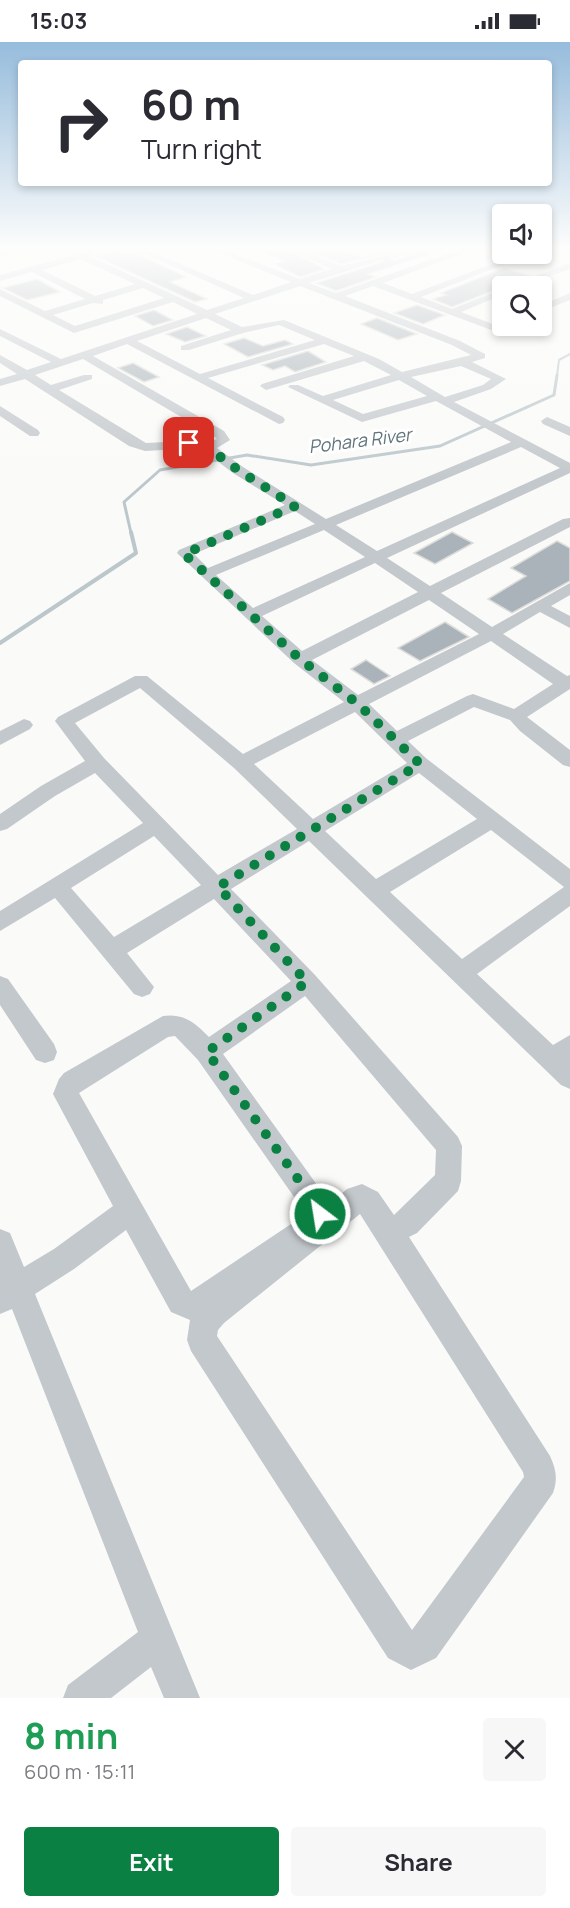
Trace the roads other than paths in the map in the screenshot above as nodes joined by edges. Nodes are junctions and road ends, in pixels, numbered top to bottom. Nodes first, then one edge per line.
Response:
1 (70, 328) edge
2 (103, 328) edge
3 (162, 328) edge
4 (237, 328) edge
5 (249, 328) edge
6 (294, 328) edge
7 (418, 328) edge
8 (492, 328) edge
9 (241, 330) junction
10 (0, 332) edge
11 (89, 339) junction
12 (127, 340) junction
13 (323, 341) junction
14 (456, 343) junction
15 (185, 348) dead end
16 (84, 355) junction
17 (364, 357) junction
18 (0, 358) edge
19 (462, 362) junction
20 (61, 363) junction
21 (27, 374) junction
22 (400, 376) junction
23 (88, 377) dead end
24 (196, 378) junction
25 (0, 383) edge
26 (266, 386) dead end
27 (294, 387) dead end
28 (51, 389) junction
29 (441, 399) junction
30 (322, 400) junction
31 (0, 410) edge
32 (279, 420) dead end
33 (548, 421) dead end
34 (570, 432) edge
35 (34, 433) dead end
36 (516, 438) junction
37 (210, 450) junction
38 (570, 468) edge
39 (295, 506) junction
40 (568, 522) dead end
41 (326, 525) junction
42 (374, 557) junction
43 (206, 574) junction
44 (570, 588) edge
45 (430, 594) junction
46 (540, 606) junction
47 (250, 615) junction
48 (570, 623) edge
49 (490, 634) junction
50 (300, 659) junction
51 (568, 682) edge
52 (358, 704) junction
53 (516, 716) junction
54 (24, 725) dead end
55 (0, 739) edge
56 (395, 740) junction
57 (570, 760) edge
58 (97, 763) junction
59 (241, 763) junction
60 (420, 764) junction
61 (492, 820) junction
62 (0, 824) edge
63 (157, 824) junction
64 (312, 829) junction
65 (570, 881) edge
66 (58, 887) junction
67 (218, 887) junction
68 (375, 890) junction
69 (570, 894) edge
70 (0, 922) edge
71 (112, 950) junction
72 (461, 973) junction
73 (307, 982) junction
74 (0, 986) edge
75 (141, 987) dead end
76 (45, 1052) dead end
77 (207, 1052) junction
78 (561, 1053) edge
79 (570, 1077) edge
80 (129, 1211) junction
81 (388, 1232) junction
82 (0, 1243) edge
83 (9, 1293) edge
84 (158, 1639) junction
85 (81, 1698) edge
86 (182, 1698) edge

1 - 11 street
2 - 11 street
3 - 12 street
4 - 9 street
5 - 9 street
6 - 13 street
7 - 14 street
8 - 14 street
9 - 15 street
10 - 20 street
11 - 12 street
11 - 16 street
12 - 24 street
13 - 17 street
13 - 24 street
14 - 19 street
16 - 20 street
16 - 37 street
17 - 22 street
17 - 26 street
18 - 21 street
19 - 22 street
19 - 29 street
20 - 21 street
21 - 25 street
21 - 28 street
22 - 29 street
22 - 30 street
23 - 28 street
24 - 32 street
27 - 30 street
28 - 37 street
29 - 30 street
29 - 36 street
31 - 35 street
33 - 34 street
36 - 38 street
36 - 41 street
37 - 39 street
38 - 42 street
39 - 41 street
39 - 43 street
40 - 45 street
41 - 42 street
41 - 43 street
42 - 45 street
42 - 47 street
43 - 47 street
44 - 46 street
45 - 49 street
45 - 50 street
46 - 48 street
46 - 49 street
47 - 50 street
49 - 51 street
49 - 52 street
50 - 52 street
51 - 53 street
52 - 56 street
52 - 59 street
53 - 56 street
53 - 57 street
54 - 55 street
56 - 60 street
58 - 59 street
58 - 62 street
58 - 63 street
59 - 64 street
60 - 61 street
60 - 64 street
61 - 65 street
61 - 68 street
63 - 66 street
63 - 67 street
64 - 67 street
64 - 68 street
66 - 70 street
66 - 71 street
67 - 71 street
67 - 73 street
68 - 72 street
69 - 72 street
71 - 75 street
72 - 78 street
73 - 77 street
73 - 81 street
74 - 76 street
77 - 80 street
77 - 80 street
78 - 79 street
80 - 83 street
81 - 81 street
82 - 83 street
83 - 84 street
84 - 85 street
84 - 86 street

